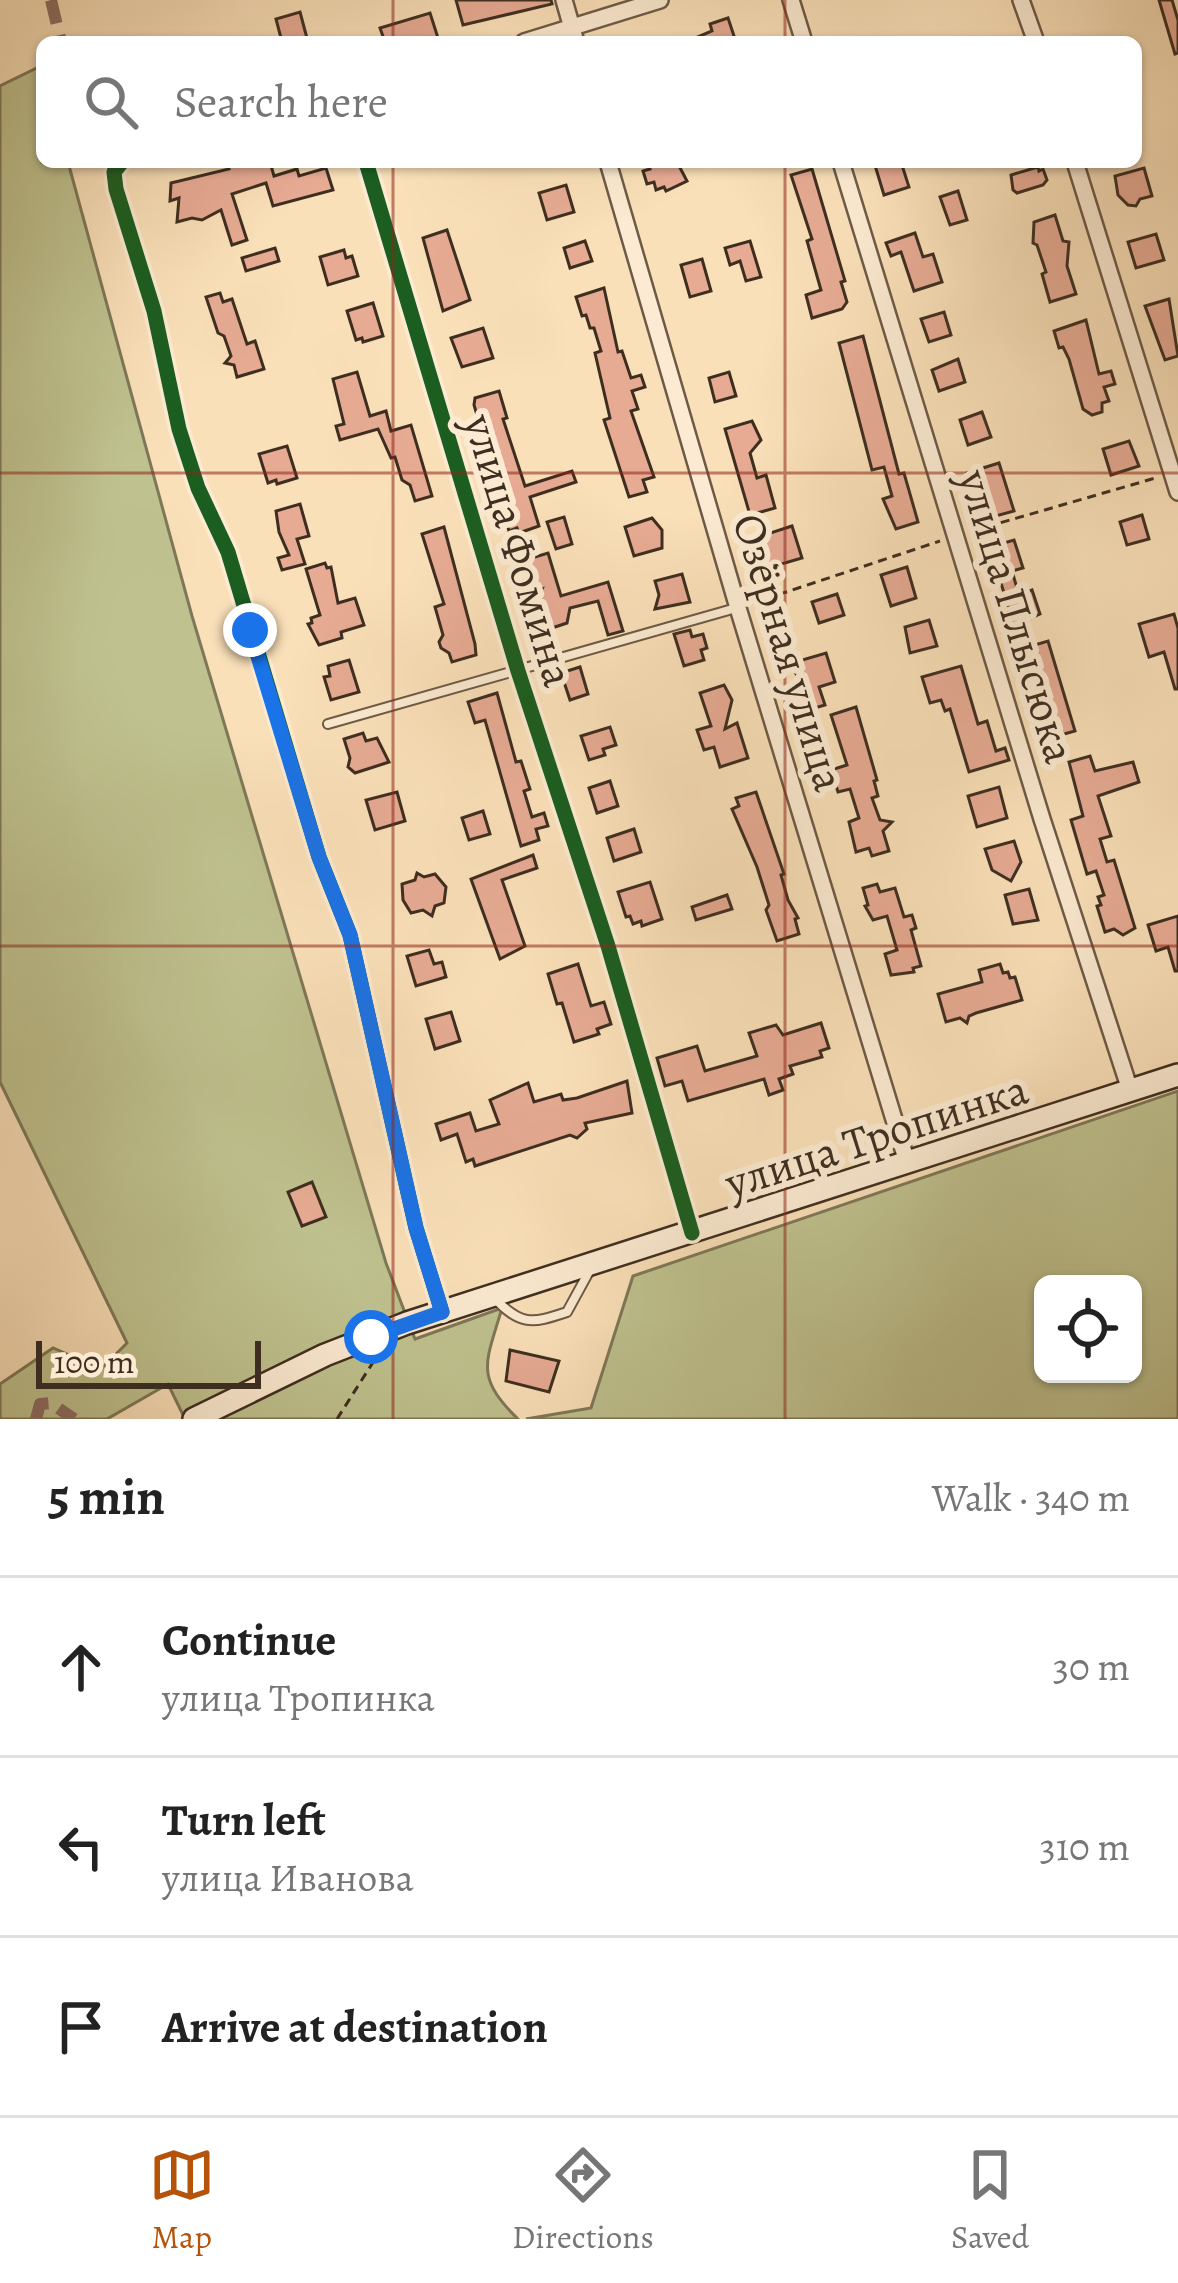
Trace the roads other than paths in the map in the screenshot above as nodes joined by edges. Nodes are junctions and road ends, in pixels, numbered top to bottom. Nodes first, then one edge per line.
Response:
1 (564, 0) edge
2 (660, 0) edge
3 (791, 0) edge
4 (1022, 0) edge
5 (574, 35) edge
6 (802, 36) edge
7 (1034, 36) edge
8 (118, 168) edge
9 (368, 168) edge
10 (610, 168) edge
11 (843, 168) edge
12 (1078, 168) edge
13 (1178, 488) edge
14 (738, 608) junction
15 (518, 671) junction
16 (328, 724) dead end
17 (1178, 1075) edge
18 (1130, 1090) junction
19 (907, 1162) junction
20 (692, 1233) junction
21 (592, 1266) junction
22 (492, 1296) junction
23 (442, 1312) junction
24 (194, 1419) edge

1 - 5 street
2 - 5 street
3 - 6 street
4 - 7 street
8 - 23 street
9 - 15 street, улица Фомина
10 - 14 street, Озёрная улица
11 - 18 street, улица Плысюка
12 - 13 street
14 - 15 lane
14 - 19 street, Озёрная улица
15 - 16 lane
15 - 20 street, улица Фомина
17 - 18 main road, улица Тропинка
18 - 19 main road, улица Тропинка
19 - 20 main road, улица Тропинка
20 - 21 main road, улица Тропинка
21 - 22 main road, улица Тропинка
21 - 22 lane
22 - 23 main road, улица Тропинка
23 - 24 main road, улица Тропинка

